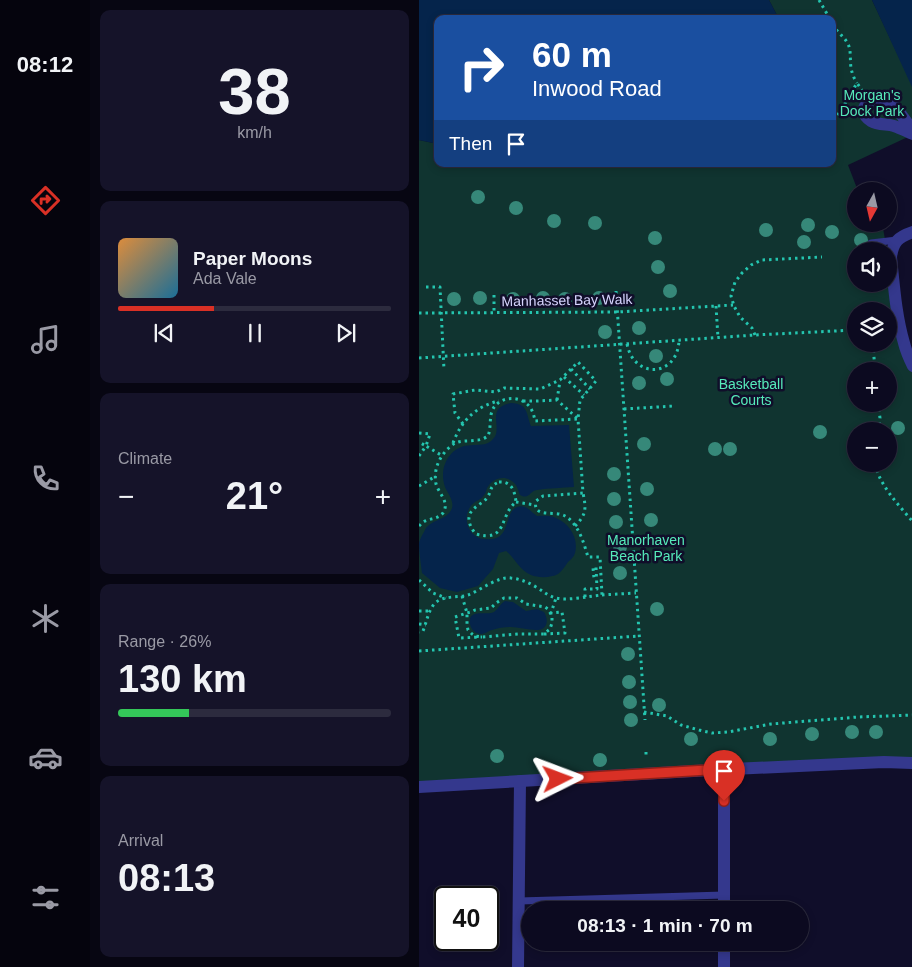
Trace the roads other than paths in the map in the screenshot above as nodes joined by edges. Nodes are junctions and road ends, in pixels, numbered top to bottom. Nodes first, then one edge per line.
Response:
1 (912, 232) edge
2 (897, 240) junction
3 (871, 242) dead end
4 (912, 366) edge
5 (912, 763) edge
6 (724, 769) junction
7 (520, 781) junction
8 (419, 787) edge
9 (724, 894) junction
10 (519, 901) junction
11 (724, 901) edge
12 (724, 951) edge
13 (519, 967) edge
14 (724, 967) edge

1 - 2 street
2 - 3 lane
2 - 4 street
5 - 6 street
6 - 7 street
6 - 9 street
7 - 8 street
7 - 10 street
9 - 10 lane
9 - 11 street
10 - 13 street
12 - 14 street

